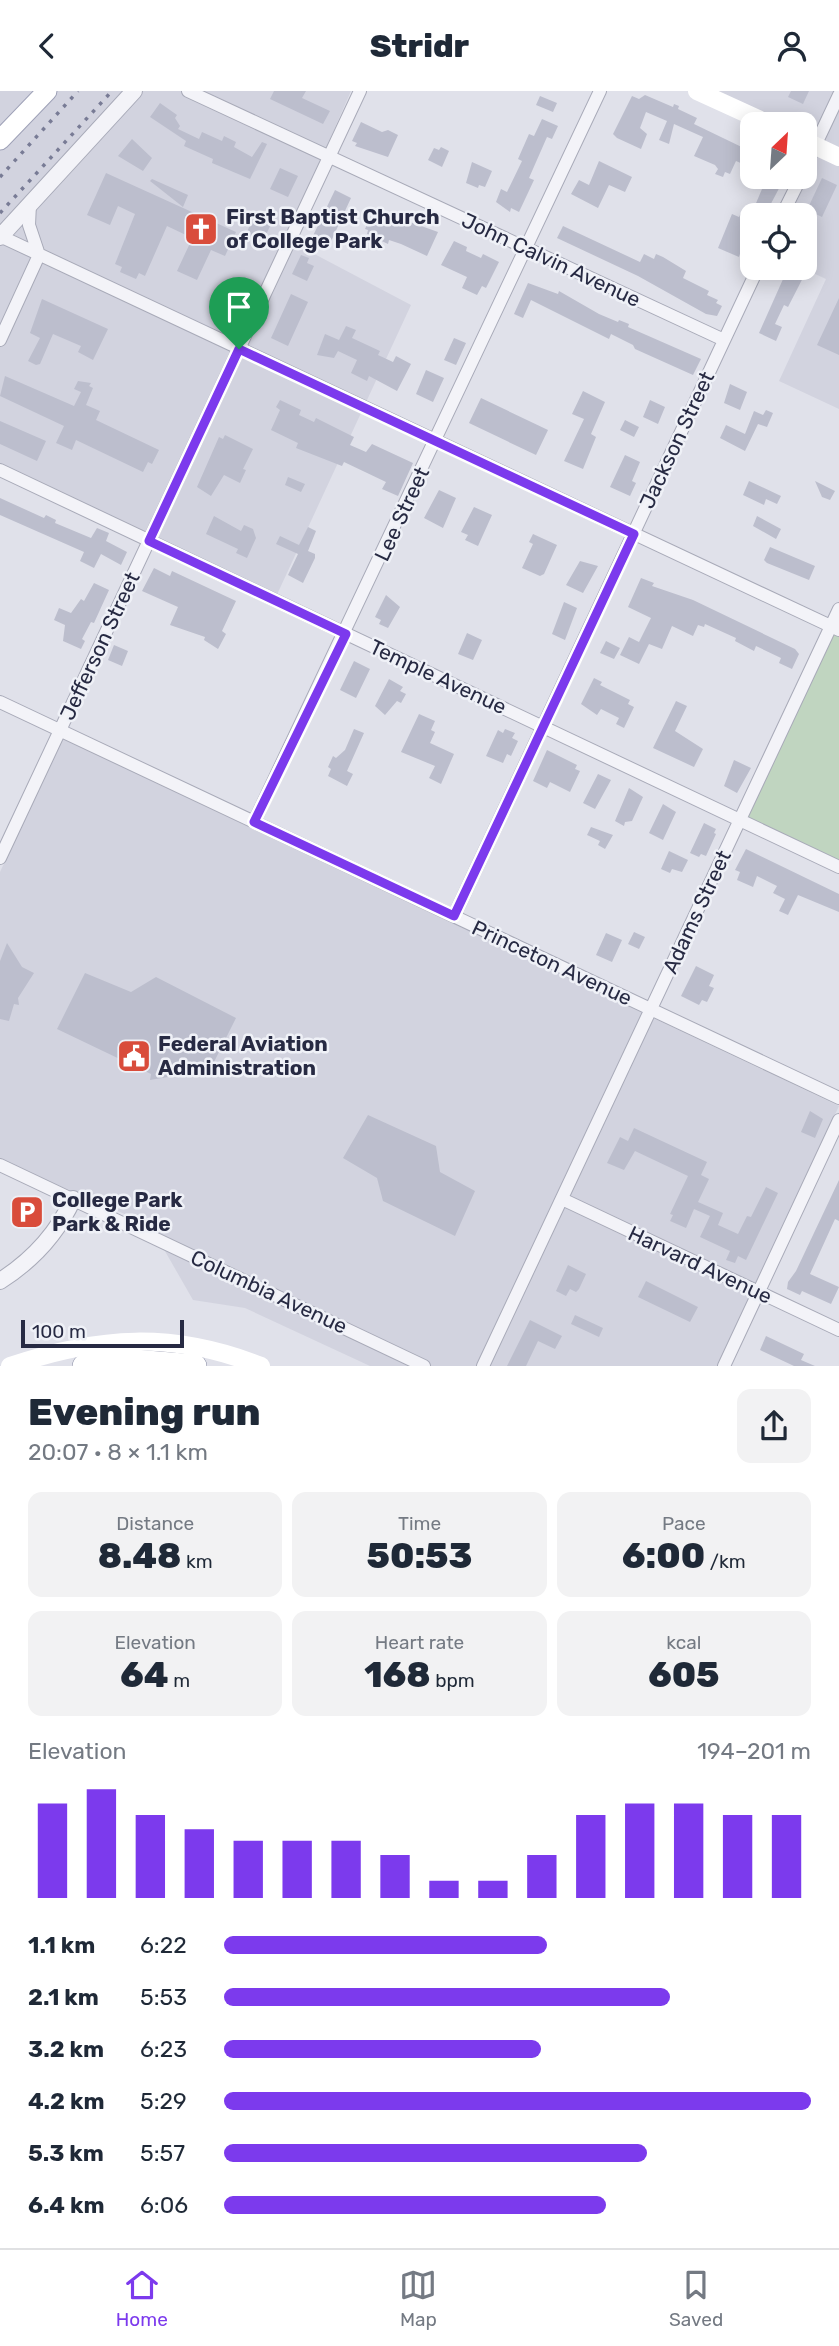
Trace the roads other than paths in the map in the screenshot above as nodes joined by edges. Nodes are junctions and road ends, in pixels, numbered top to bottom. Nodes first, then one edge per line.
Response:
1 (47, 91) edge
2 (134, 91) edge
3 (188, 91) edge
4 (360, 91) edge
5 (600, 91) edge
6 (697, 91) edge
7 (839, 95) edge
8 (743, 112) edge
9 (817, 131) edge
10 (0, 140) edge
11 (817, 146) edge
12 (839, 156) edge
13 (329, 157) junction
14 (30, 204) junction
15 (0, 237) edge
16 (527, 249) junction
17 (39, 255) junction
18 (752, 280) edge
19 (0, 340) edge
20 (724, 340) junction
21 (239, 349) junction
22 (436, 441) junction
23 (0, 470) edge
24 (634, 534) junction
25 (149, 541) junction
26 (839, 609) edge
27 (835, 628) edge
28 (346, 634) junction
29 (0, 702) edge
30 (543, 727) junction
31 (60, 730) junction
32 (740, 820) junction
33 (254, 822) junction
34 (0, 857) edge
35 (839, 867) edge
36 (454, 916) junction
37 (651, 1009) junction
38 (839, 1098) edge
39 (839, 1120) edge
40 (0, 1165) edge
41 (73, 1199) junction
42 (562, 1199) junction
43 (0, 1281) edge
44 (759, 1292) junction
45 (839, 1330) edge
46 (10, 1366) edge
47 (84, 1366) edge
48 (195, 1366) edge
49 (261, 1366) edge
50 (424, 1366) edge
51 (484, 1366) edge
52 (724, 1366) edge

1 - 10 main road
2 - 14 street
3 - 13 street, John Calvin Avenue
4 - 13 street, Jefferson Street
5 - 16 street, Lee Street
6 - 8 main road
7 - 9 street
11 - 12 main road
13 - 16 street, John Calvin Avenue
13 - 21 street, Jefferson Street
14 - 15 street
14 - 17 street
15 - 17 street
16 - 20 street, John Calvin Avenue
16 - 22 street, Lee Street
17 - 19 street
17 - 21 street
18 - 20 street, Jackson Street
20 - 24 street, Jackson Street
21 - 22 street
21 - 25 street, Jefferson Street
22 - 24 street
22 - 28 street, Lee Street
23 - 25 street, Temple Avenue
24 - 27 street
24 - 30 street, Jackson Street
25 - 28 street, Temple Avenue
25 - 31 street, Jefferson Street
26 - 27 street, Adams Street
27 - 32 street, Adams Street
28 - 30 street, Temple Avenue
28 - 33 street, Lee Street
29 - 31 street, Princeton Avenue
30 - 32 street, Temple Avenue
30 - 36 street, Jackson Street
31 - 33 street, Princeton Avenue
31 - 34 street, Jefferson Street
32 - 35 street, Temple Avenue
32 - 37 street, Adams Street
33 - 36 street, Princeton Avenue
36 - 37 street, Princeton Avenue
37 - 38 street, Princeton Avenue
37 - 42 street, Adams Street
39 - 44 street
40 - 41 street, Columbia Avenue
41 - 43 street
41 - 50 street, Columbia Avenue
42 - 44 street, Harvard Avenue
42 - 51 street, Adams Street
44 - 45 street, Harvard Avenue
44 - 52 street
46 - 49 main road
47 - 48 highway

